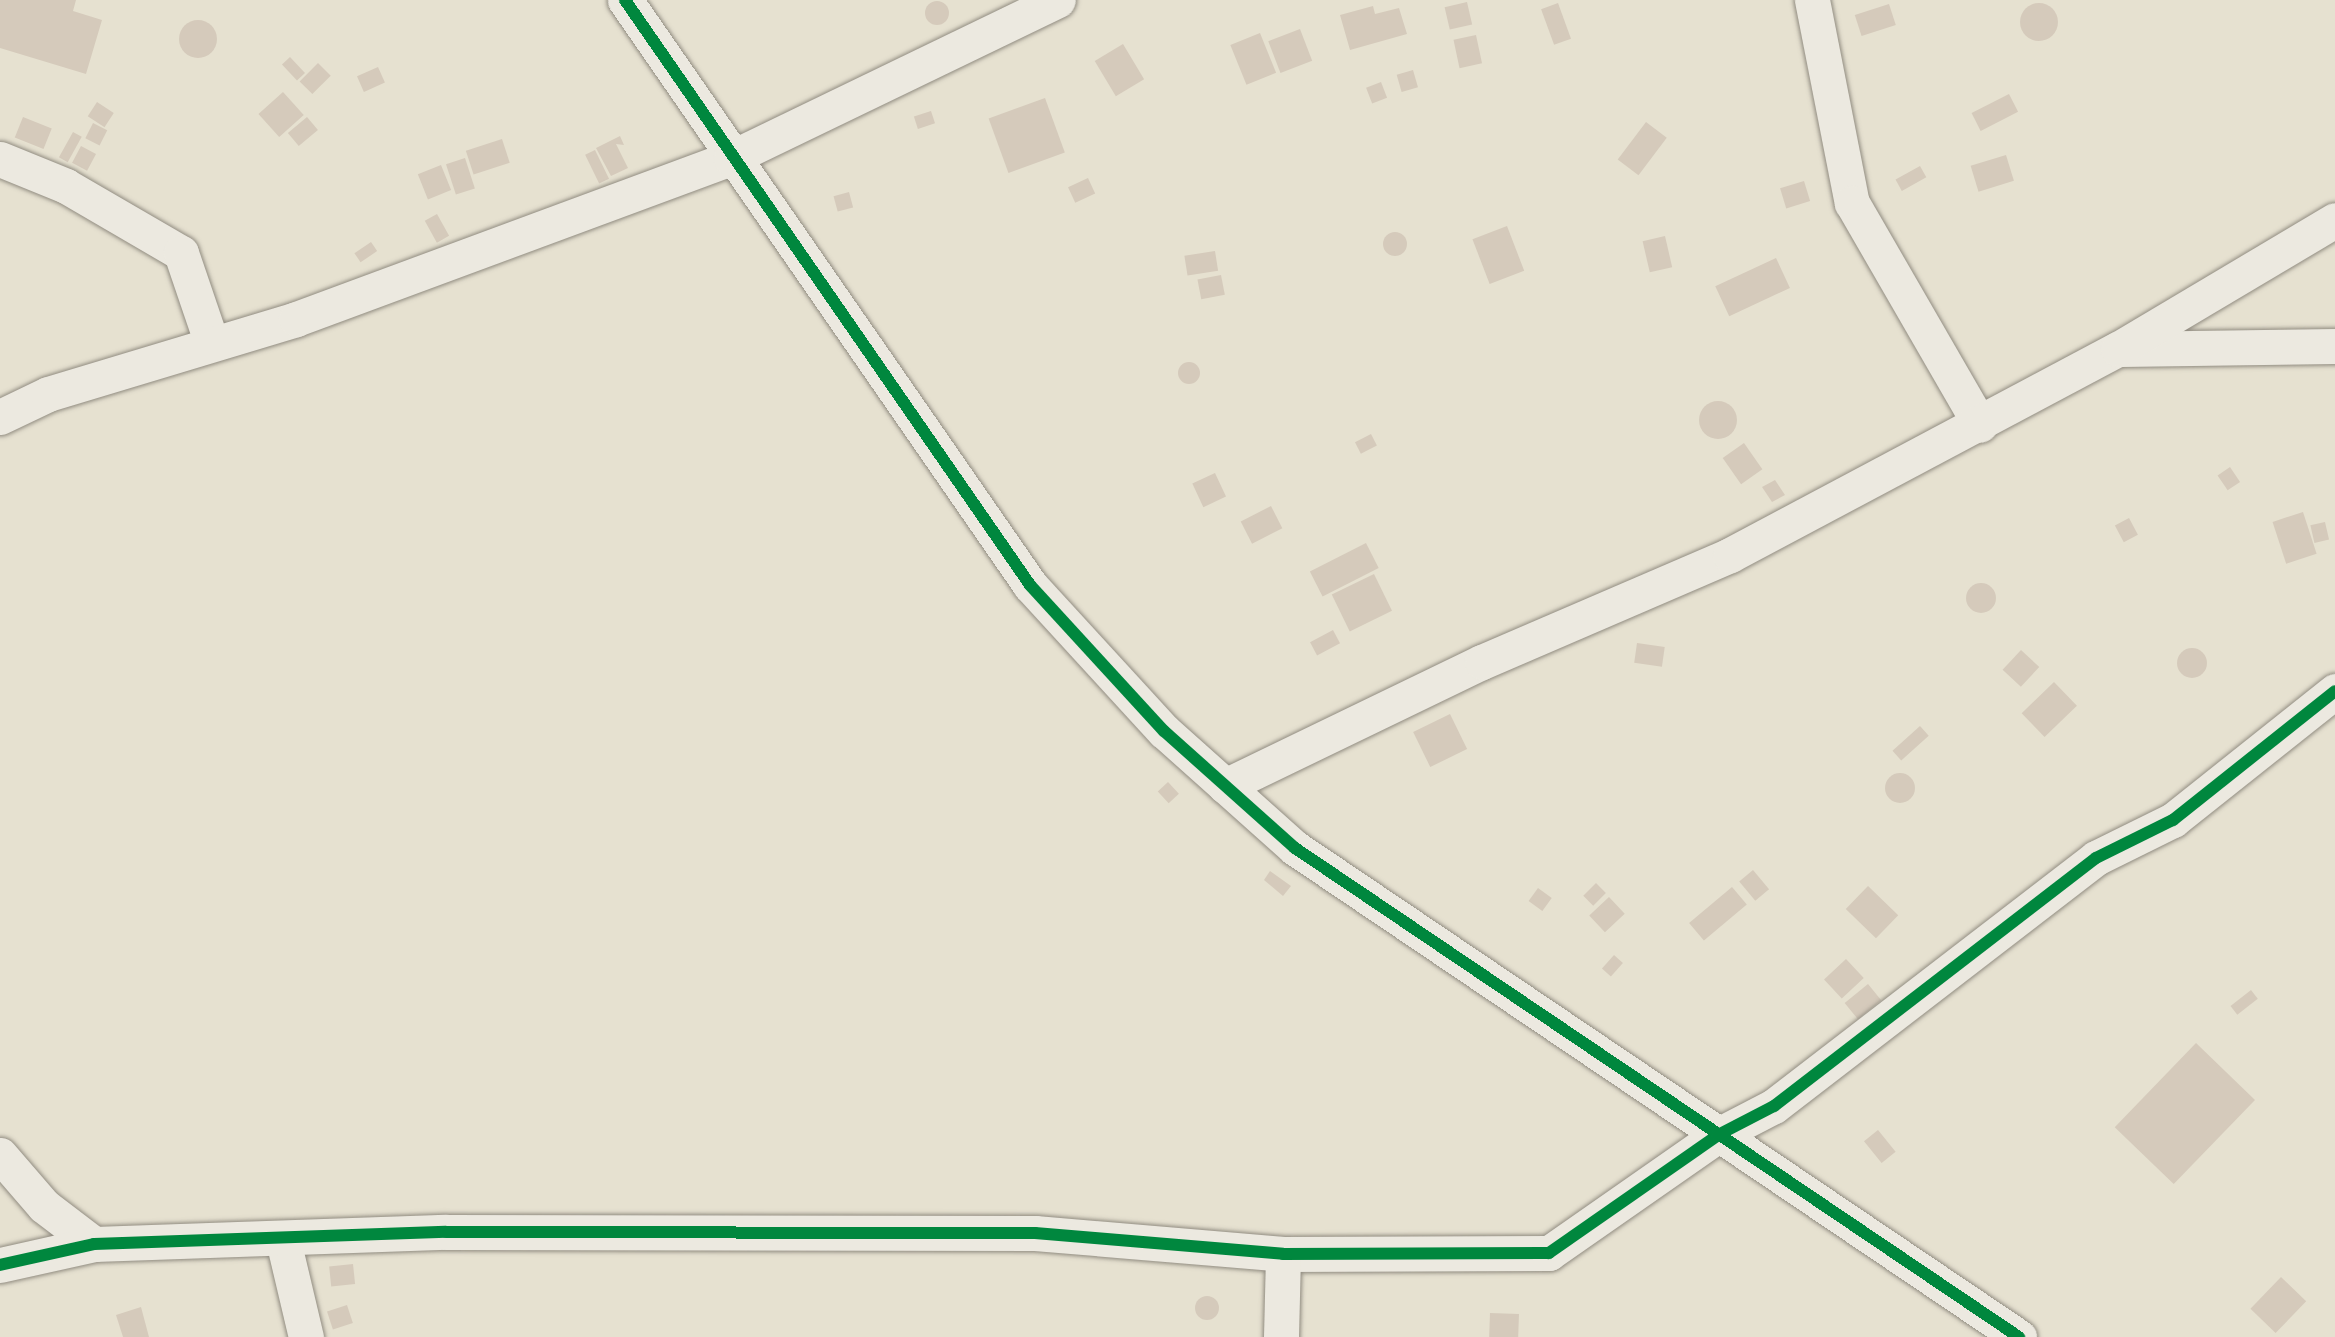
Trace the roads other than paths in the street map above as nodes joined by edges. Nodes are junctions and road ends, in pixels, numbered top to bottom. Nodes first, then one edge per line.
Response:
1 (625, 0) edge
2 (1058, 0) edge
3 (1812, 0) edge
4 (731, 158) junction
5 (0, 159) edge
6 (2335, 220) edge
7 (211, 342) junction
8 (2335, 346) edge
9 (2118, 349) junction
10 (0, 418) edge
11 (1980, 426) junction
12 (2335, 691) edge
13 (1225, 786) junction
14 (1718, 1135) junction
15 (0, 1155) edge
16 (283, 1240) junction
17 (94, 1244) junction
18 (1283, 1254) junction
19 (0, 1264) edge
20 (306, 1337) edge
21 (1281, 1337) edge
22 (2019, 1337) edge

1 - 4 street
2 - 4 street
3 - 11 street
4 - 7 street
4 - 13 street
5 - 7 street
6 - 9 street
7 - 10 street
8 - 9 street
9 - 11 street
11 - 13 street
12 - 14 street
13 - 14 street
14 - 18 street
14 - 22 street
15 - 17 street
16 - 17 street
16 - 18 street
16 - 20 street
17 - 19 street
18 - 21 street

